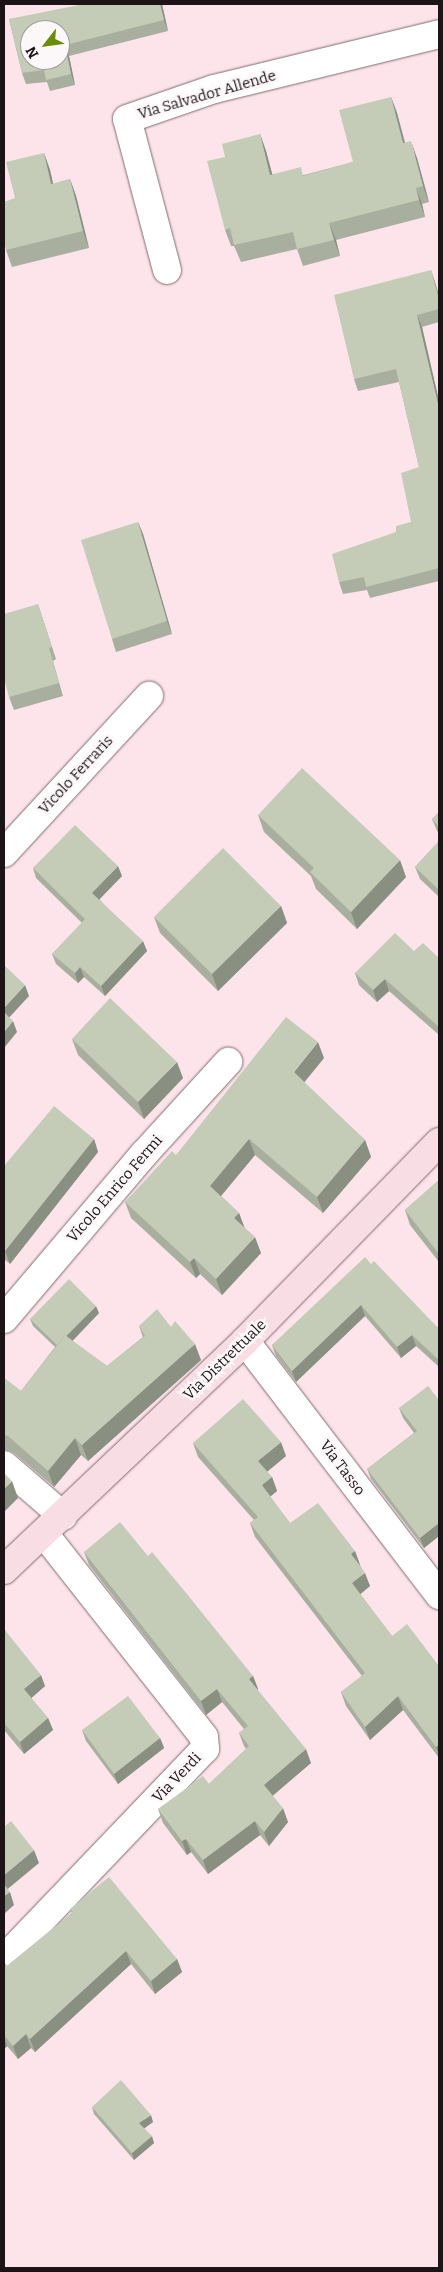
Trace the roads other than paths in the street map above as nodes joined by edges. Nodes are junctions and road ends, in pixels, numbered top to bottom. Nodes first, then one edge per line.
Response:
1 (439, 34) edge
2 (167, 270) dead end
3 (149, 696) dead end
4 (4, 853) edge
5 (228, 1062) dead end
6 (439, 1142) edge
7 (4, 1319) edge
8 (245, 1341) junction
9 (4, 1465) edge
10 (54, 1525) junction
11 (4, 1570) edge
12 (439, 1595) edge
13 (4, 1959) edge

1 - 2 street, Via Salvador Allende
3 - 4 street, Vicolo Ferraris
5 - 7 street, Vicolo Enrico Fermi
6 - 8 main road, Via Distrettuale
8 - 10 main road, Via Distrettuale
8 - 12 street, Via Tasso
9 - 10 street, Via Verdi
10 - 11 main road, Via Distrettuale
10 - 13 street, Via Verdi

